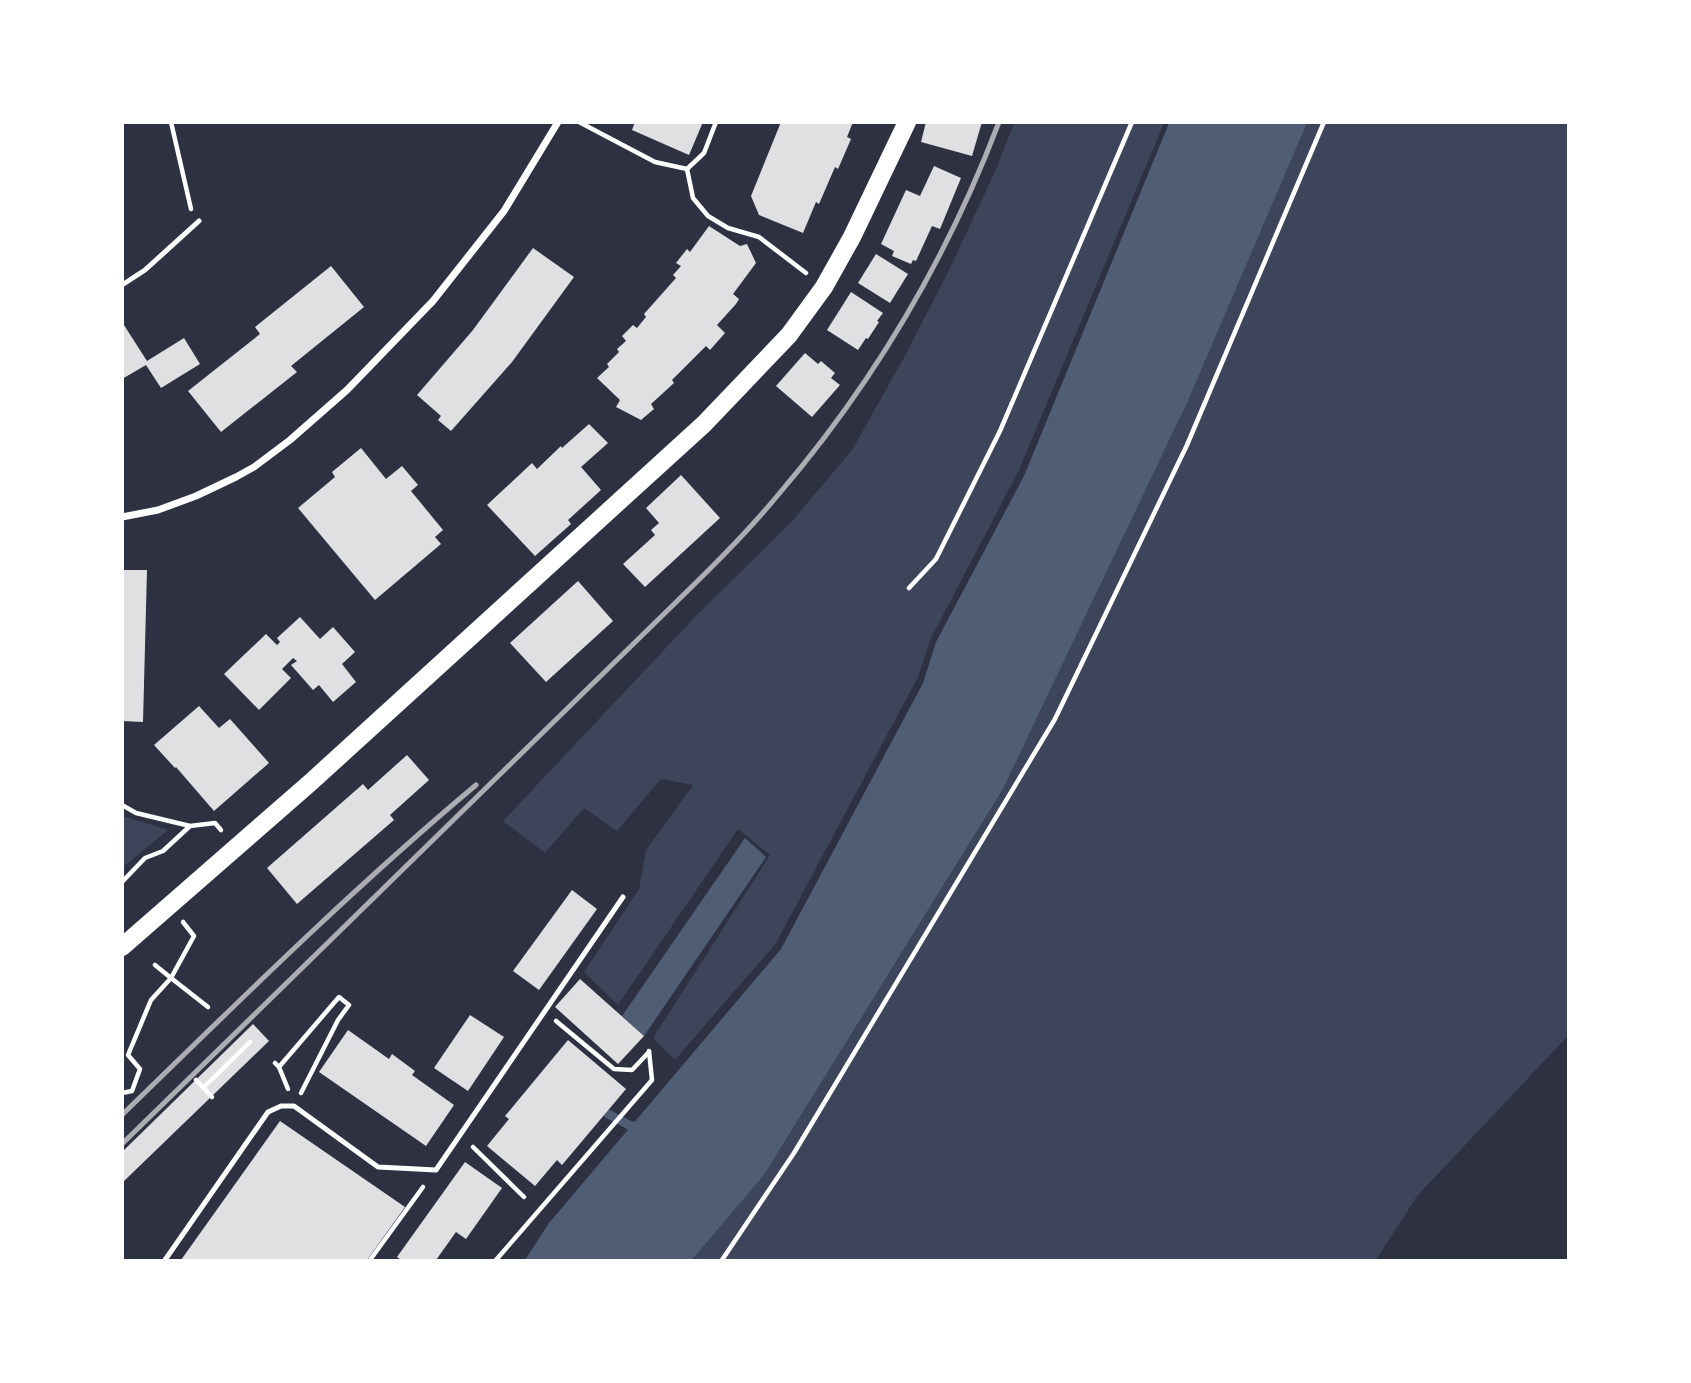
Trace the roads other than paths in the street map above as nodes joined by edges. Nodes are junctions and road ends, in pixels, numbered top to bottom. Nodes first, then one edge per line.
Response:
1 (558, 122) edge
2 (907, 122) edge
3 (199, 221) road end
4 (122, 285) edge
5 (122, 517) edge
6 (623, 897) dead end
7 (122, 947) edge
8 (165, 1261) edge

1 - 5 street
2 - 7 main road
3 - 4 lane
6 - 8 lane

